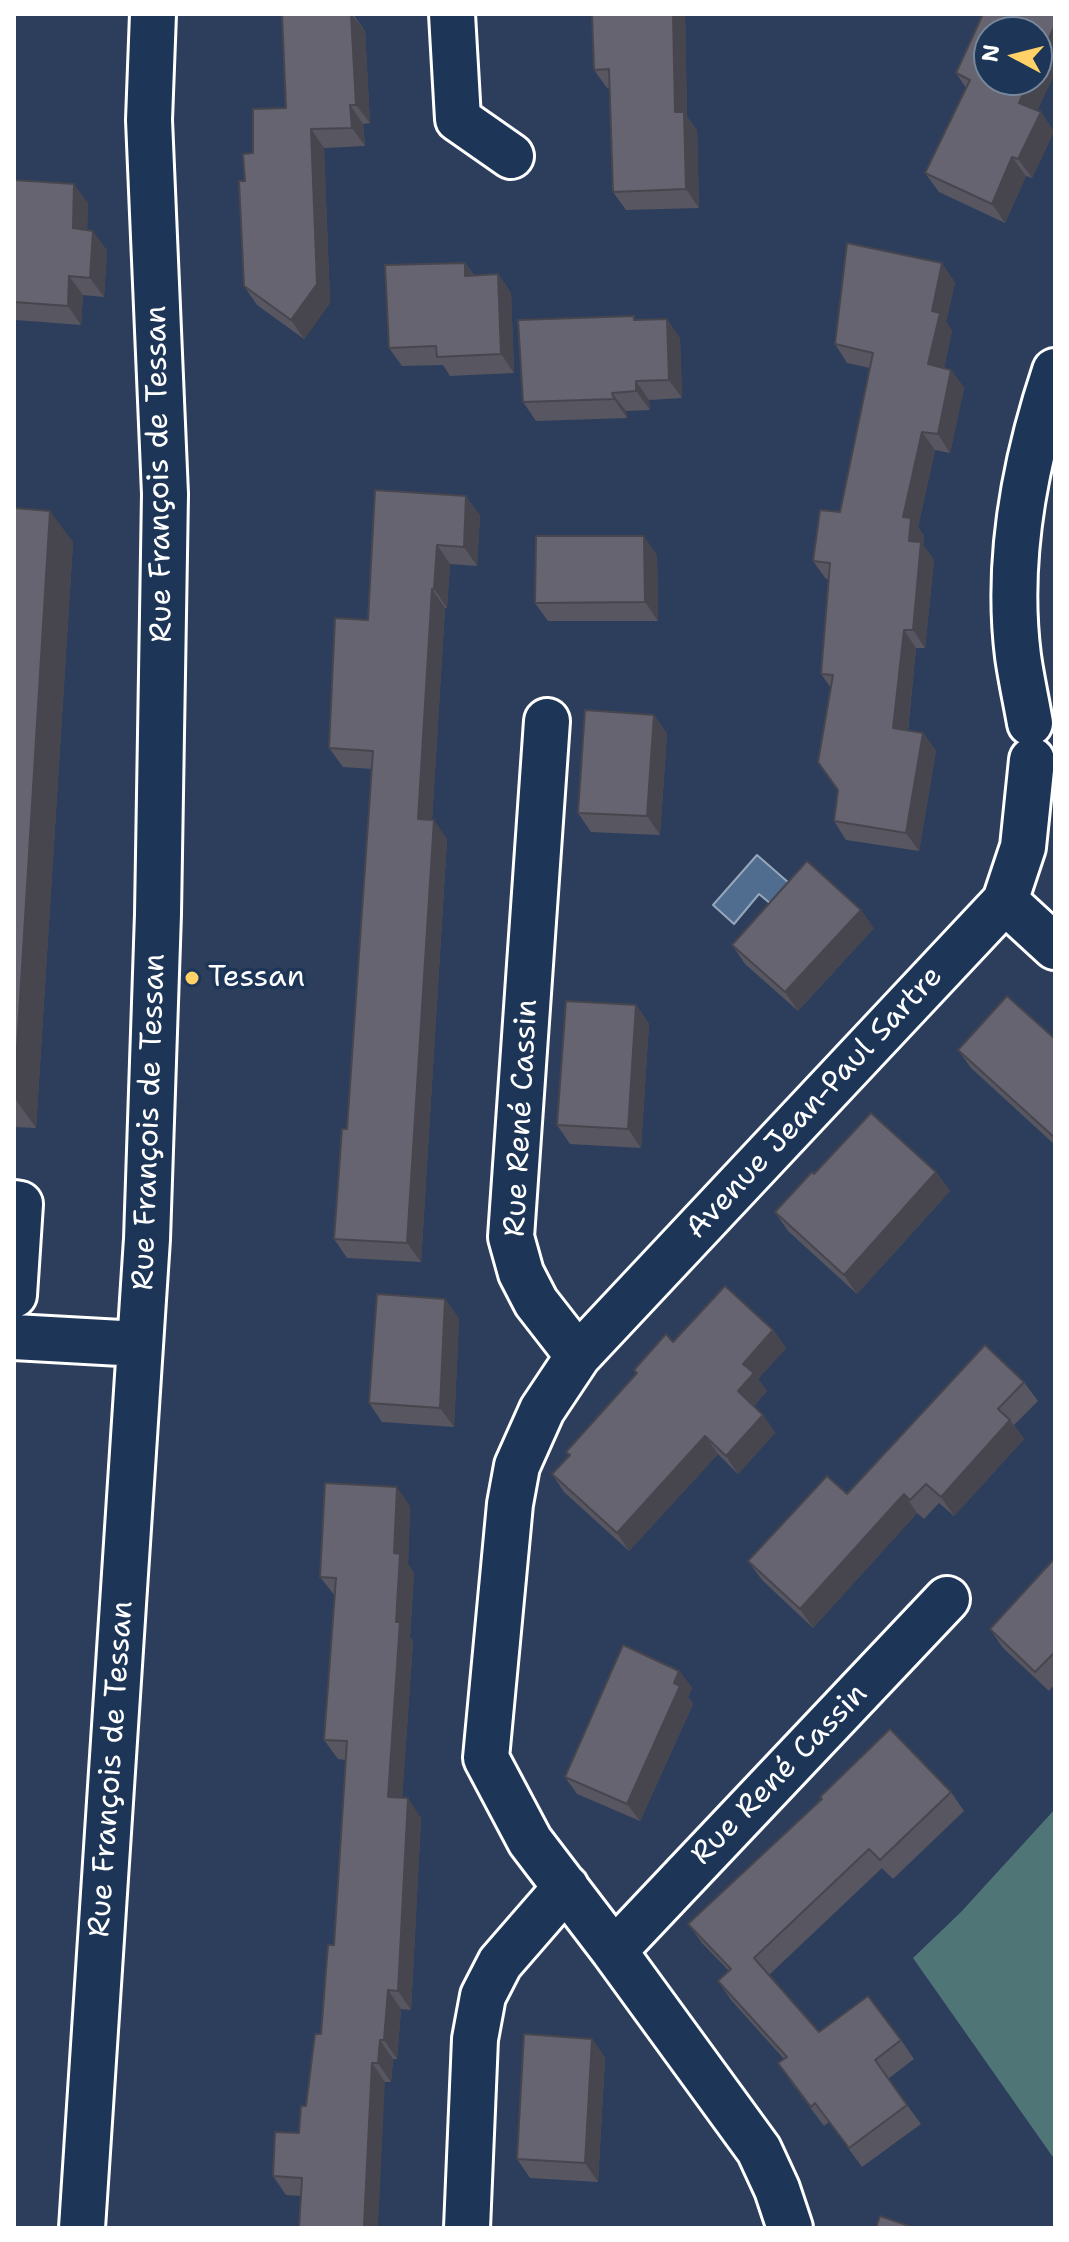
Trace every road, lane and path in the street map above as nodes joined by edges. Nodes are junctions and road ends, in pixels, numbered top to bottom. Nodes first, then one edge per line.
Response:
1 (153, 14) edge
2 (452, 14) edge
3 (511, 156) dead end
4 (1055, 371) edge
5 (547, 721) dead end
6 (1005, 901) junction
7 (1055, 947) edge
8 (14, 1203) edge
9 (14, 1295) edge
10 (14, 1337) edge
11 (139, 1344) junction
12 (578, 1356) junction
13 (947, 1599) dead end
14 (566, 1887) junction
15 (614, 1951) junction
16 (82, 2228) edge
17 (467, 2228) edge
18 (790, 2228) edge

1 - 11 street, Rue François de Tessan
2 - 3 street
4 - 6 street
5 - 12 street, Rue René Cassin
6 - 7 street
6 - 12 street, Avenue Jean-Paul Sartre
8 - 9 street
10 - 11 street
11 - 16 street, Rue François de Tessan
12 - 14 street
13 - 15 street, Rue René Cassin
14 - 15 street
14 - 17 street
15 - 18 street

